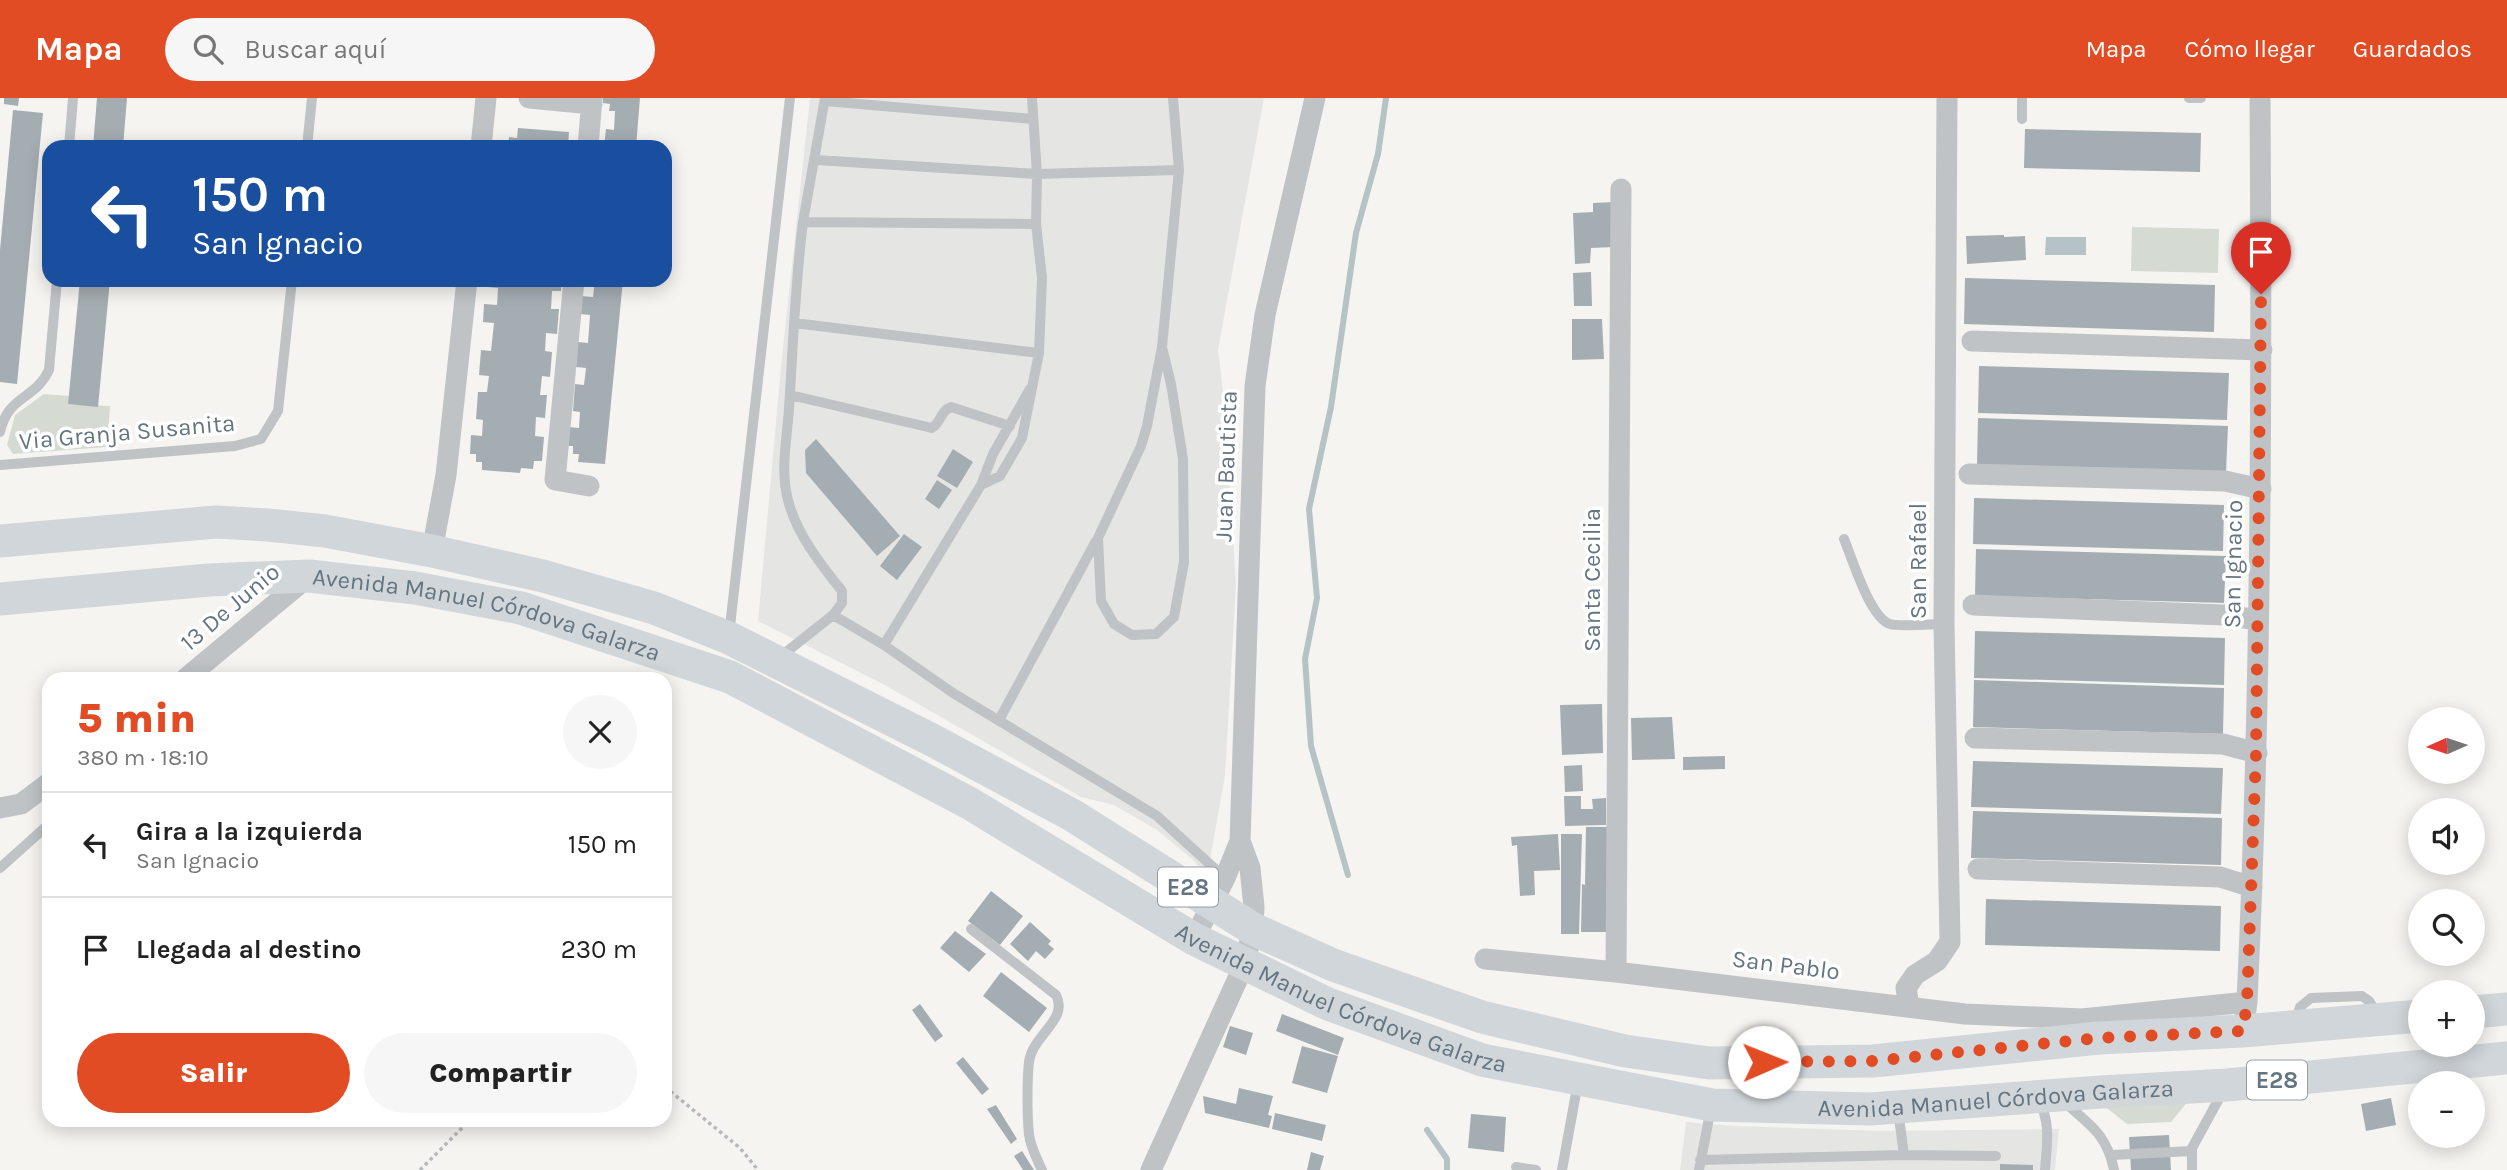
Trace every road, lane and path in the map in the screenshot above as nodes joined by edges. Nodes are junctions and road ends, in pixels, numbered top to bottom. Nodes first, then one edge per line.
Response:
1 (73, 98) edge
2 (312, 98) edge
3 (486, 98) edge
4 (528, 98) edge
5 (790, 98) edge
6 (1032, 98) edge
7 (1173, 98) edge
8 (1315, 98) edge
9 (1947, 98) edge
10 (2022, 98) edge
11 (2189, 98) edge
12 (2201, 98) edge
13 (2260, 98) edge
14 (825, 100) edge
15 (592, 101) edge
16 (1033, 119) junction
17 (2022, 119) dead end
18 (70, 140) edge
19 (308, 140) edge
20 (482, 140) edge
21 (589, 140) edge
22 (816, 160) junction
23 (1179, 170) junction
24 (1037, 174) junction
25 (1621, 189) dead end
26 (803, 222) junction
27 (1036, 224) junction
28 (56, 287) edge
29 (291, 287) edge
30 (466, 287) edge
31 (573, 287) edge
32 (794, 323) junction
33 (1972, 341) dead end
34 (1162, 347) junction
35 (2262, 350) junction
36 (1039, 353) junction
37 (1030, 389) junction
38 (790, 395) junction
39 (1010, 426) junction
40 (0, 432) edge
41 (0, 465) edge
42 (1969, 474) dead end
43 (589, 485) dead end
44 (981, 485) junction
45 (2261, 489) junction
46 (1098, 538) junction
47 (1844, 539) dead end
48 (0, 541) edge
49 (432, 551) junction
50 (309, 576) junction
51 (0, 599) edge
52 (1973, 605) dead end
53 (833, 615) junction
54 (2258, 620) junction
55 (1944, 624) junction
56 (729, 638) junction
57 (884, 645) junction
58 (775, 662) junction
59 (193, 672) edge
60 (999, 720) junction
61 (1975, 738) dead end
62 (2256, 753) junction
63 (42, 788) edge
64 (0, 808) edge
65 (42, 830) edge
66 (1241, 841) junction
67 (0, 868) edge
68 (1978, 869) dead end
69 (2252, 887) junction
70 (1219, 890) junction
71 (971, 929) dead end
72 (1253, 929) junction
73 (1194, 939) junction
74 (1485, 959) dead end
75 (1244, 965) junction
76 (1616, 972) junction
77 (1909, 1006) junction
78 (2507, 1009) edge
79 (2485, 1011) edge
80 (2245, 1016) junction
81 (2408, 1017) edge
82 (2091, 1029) junction
83 (2507, 1058) edge
84 (1578, 1079) junction
85 (2227, 1085) junction
86 (2102, 1092) junction
87 (672, 1093) edge
88 (2048, 1097) junction
89 (1712, 1105) junction
90 (1897, 1107) junction
91 (463, 1127) edge
92 (2192, 1151) junction
93 (1905, 1154) junction
94 (2111, 1155) junction
95 (1996, 1156) dead end
96 (1700, 1165) edge
97 (1516, 1167) dead end
98 (1147, 1169) edge
99 (420, 1170) edge
100 (758, 1170) edge
101 (1042, 1170) edge
102 (1536, 1170) edge
103 (1562, 1170) edge
104 (2045, 1170) edge
105 (2114, 1170) edge
106 (2192, 1170) edge

1 - 18 lane
2 - 19 lane
3 - 20 street
4 - 15 street
5 - 56 lane
6 - 16 lane
7 - 23 lane
8 - 66 street, Juan Bautista
9 - 55 street, San Rafael
10 - 17 lane
11 - 12 lane
13 - 35 street, San Ignacio
14 - 16 lane
14 - 22 lane
15 - 21 street
16 - 24 lane
22 - 24 lane
22 - 26 lane
23 - 24 lane
23 - 34 lane
24 - 27 lane
25 - 76 street, Santa Cecilia
26 - 27 lane
26 - 32 lane
27 - 36 lane
28 - 40 lane
29 - 41 lane, Via Granja Susanita
30 - 49 street
31 - 43 street
32 - 36 lane
32 - 38 lane
33 - 35 street
34 - 46 lane
34 - 46 lane
35 - 45 street, San Ignacio
36 - 37 lane
37 - 39 lane
37 - 44 lane
38 - 39 lane
38 - 53 lane
39 - 44 lane
42 - 45 street
44 - 57 lane
45 - 54 street, San Ignacio
46 - 60 lane
47 - 55 lane
48 - 49 main road, Avenida Manuel Córdova Galarza / E28
49 - 56 main road, Avenida Manuel Córdova Galarza / E28
50 - 51 main road, Avenida Manuel Córdova Galarza / E28
50 - 59 street, 13 De Junio
50 - 73 main road, Avenida Manuel Córdova Galarza / E28
52 - 54 street
53 - 57 lane
53 - 58 lane
54 - 62 street, San Ignacio
55 - 77 street, San Rafael
56 - 58 main road, Avenida Manuel Córdova Galarza / E28
57 - 60 lane
58 - 70 main road, Avenida Manuel Córdova Galarza / E28
60 - 70 lane
61 - 62 street
62 - 69 street, San Ignacio
63 - 64 street
65 - 67 lane
66 - 70 street, Juan Bautista
66 - 72 street, Juan Bautista
68 - 69 street
69 - 80 street, San Ignacio
70 - 72 main road, Avenida Manuel Córdova Galarza / E28
70 - 73 street, Juan Bautista
71 - 101 lane
72 - 75 street, Juan Bautista
72 - 82 main road, Avenida Manuel Córdova Galarza / E28
73 - 75 main road, Avenida Manuel Córdova Galarza / E28
74 - 76 street, San Pablo
75 - 84 main road, Avenida Manuel Córdova Galarza / E28
75 - 98 street, Juan Bautista
76 - 77 street, San Pablo
77 - 82 street, San Pablo
78 - 79 main road
80 - 81 main road, Avenida Manuel Córdova Galarza / E28
80 - 82 main road, Avenida Manuel Córdova Galarza / E28
82 - 86 main road
83 - 85 main road, Avenida Manuel Córdova Galarza / E28
84 - 89 main road, Avenida Manuel Córdova Galarza / E28
84 - 103 lane
85 - 86 main road, Avenida Manuel Córdova Galarza / E28
85 - 92 lane
86 - 88 main road, Avenida Manuel Córdova Galarza / E28
87 - 100 path
88 - 90 main road, Avenida Manuel Córdova Galarza / E28
88 - 94 lane
88 - 104 lane
89 - 90 main road, Avenida Manuel Córdova Galarza / E28
89 - 96 lane
90 - 93 lane
91 - 99 path
92 - 94 lane
92 - 106 lane
93 - 95 lane
93 - 96 lane
94 - 105 lane
97 - 102 lane

